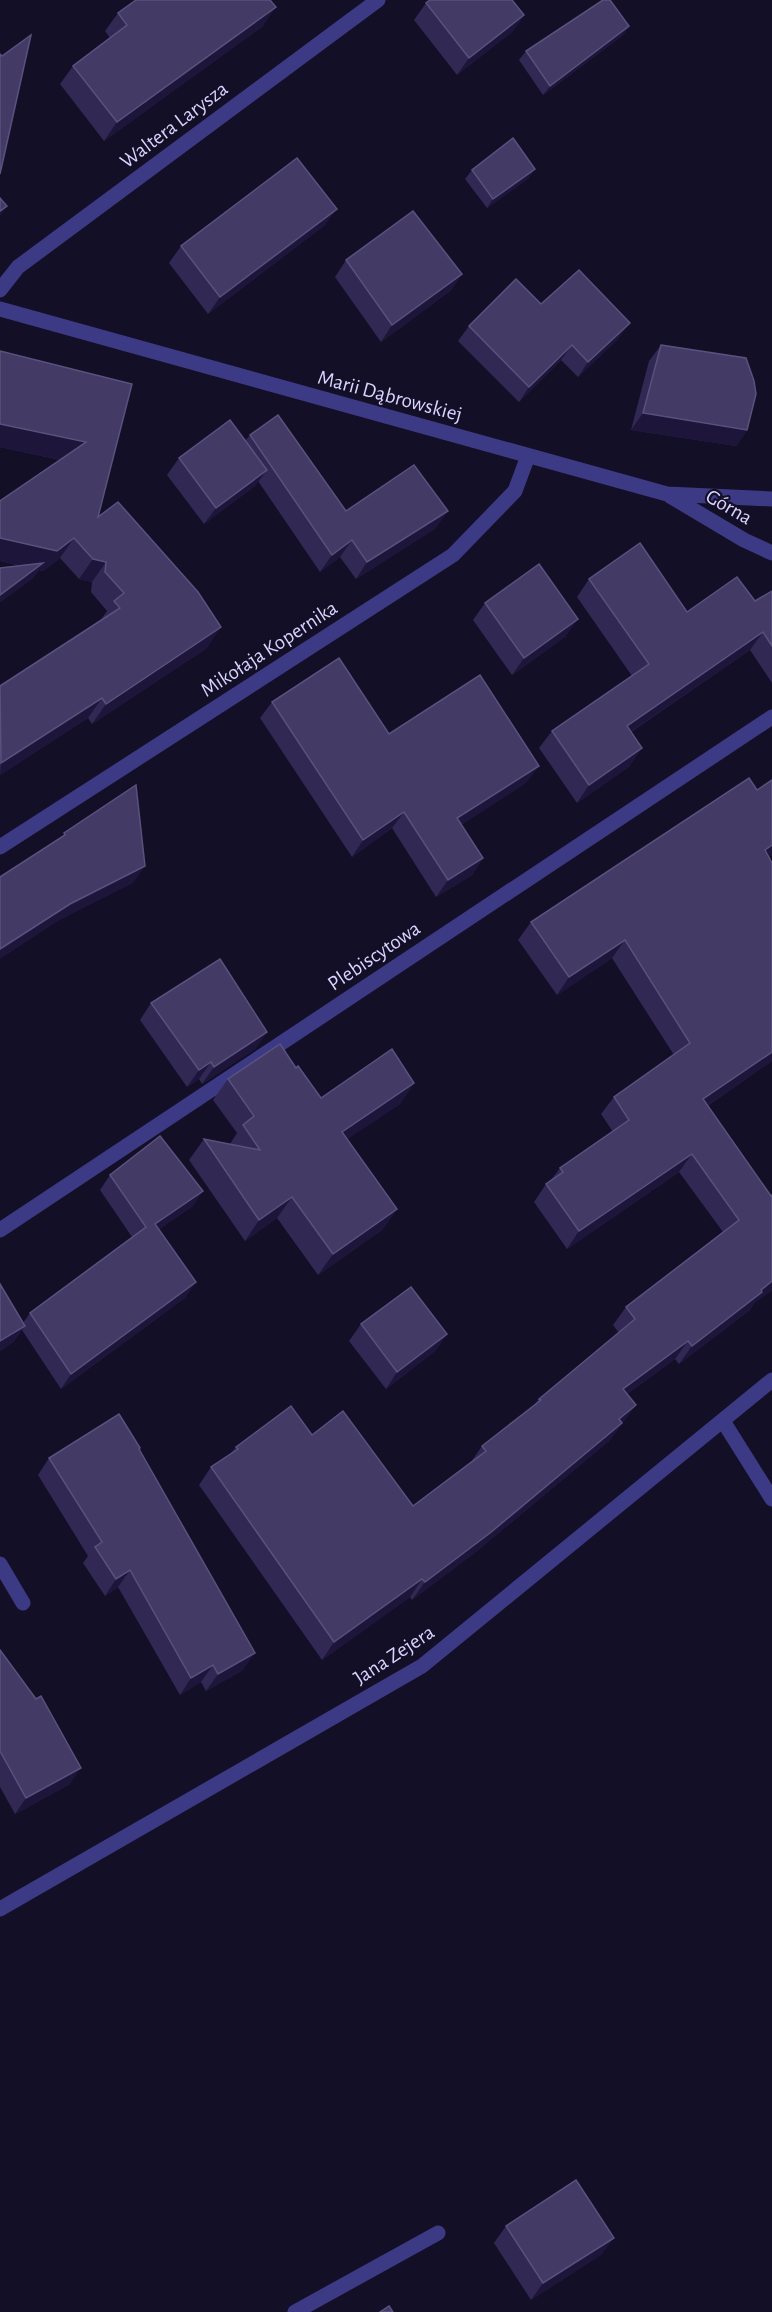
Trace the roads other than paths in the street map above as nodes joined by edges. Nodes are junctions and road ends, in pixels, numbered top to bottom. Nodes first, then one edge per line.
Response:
1 (378, 0) edge
2 (0, 290) edge
3 (0, 309) edge
4 (528, 456) junction
5 (667, 494) junction
6 (772, 499) edge
7 (772, 553) edge
8 (772, 717) edge
9 (0, 847) edge
10 (0, 1230) edge
11 (772, 1380) edge
12 (723, 1420) junction
13 (772, 1499) edge
14 (0, 1564) edge
15 (23, 1603) dead end
16 (0, 1909) edge
17 (438, 2233) dead end
18 (295, 2312) edge

1 - 2 street, Waltera Larysza
3 - 4 street, Marii Dąbrowskiej
4 - 5 street, Marii Dąbrowskiej
4 - 9 street, Mikołaja Kopernika
5 - 6 street, Marii Dąbrowskiej
5 - 7 street, Górna
8 - 10 street, Plebiscytowa
11 - 12 street, Jana Zejera
12 - 13 street
12 - 16 street, Jana Zejera
14 - 15 street
17 - 18 street

